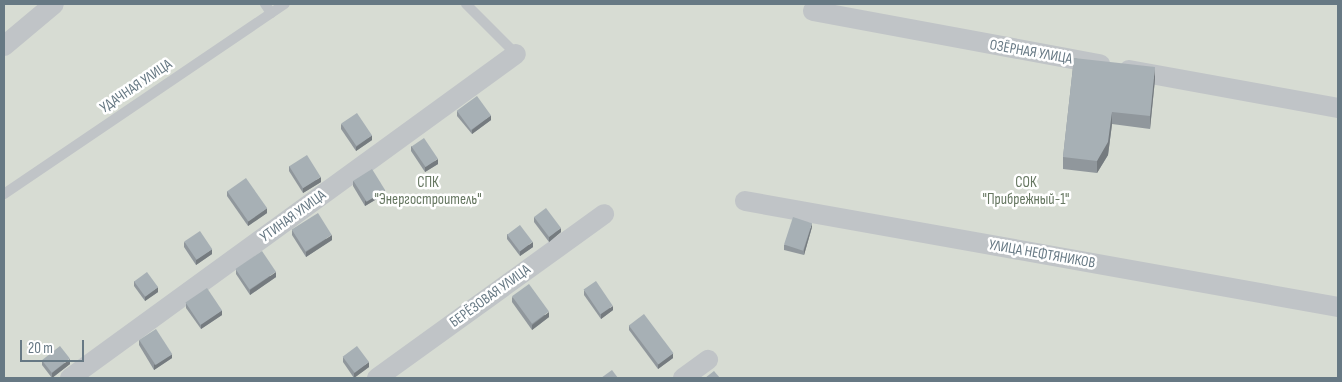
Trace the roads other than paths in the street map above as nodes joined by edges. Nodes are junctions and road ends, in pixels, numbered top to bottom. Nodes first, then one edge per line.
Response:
1 (54, 4) edge
2 (284, 4) edge
3 (466, 4) edge
4 (268, 8) edge
5 (813, 11) dead end
6 (4, 46) edge
7 (516, 54) joint
8 (1338, 108) edge
9 (4, 194) edge
10 (745, 202) dead end
11 (604, 214) dead end
12 (1338, 307) edge
13 (708, 360) dead end
14 (70, 378) edge
15 (377, 378) edge
16 (682, 378) edge

1 - 6 street
2 - 4 lane, УДАЧНАЯ УЛИЦА
3 - 7 lane
4 - 9 lane, УДАЧНАЯ УЛИЦА
5 - 8 street, ОЗЁРНАЯ УЛИЦА
7 - 14 street, УТИНАЯ УЛИЦА
10 - 12 street, УЛИЦА НЕФТЯНИКОВ
11 - 15 street, БЕРЁЗОВАЯ УЛИЦА
13 - 16 street

